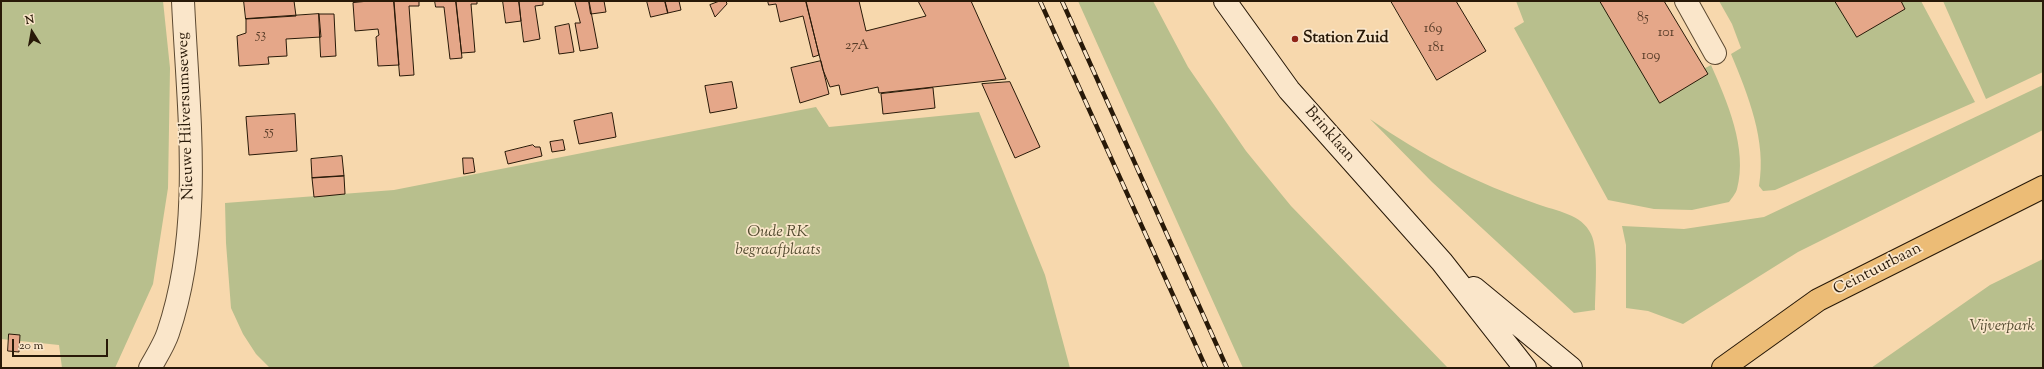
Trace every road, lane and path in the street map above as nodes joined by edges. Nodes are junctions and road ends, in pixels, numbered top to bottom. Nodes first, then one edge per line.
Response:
1 (183, 1) edge
2 (1225, 1) edge
3 (1686, 1) edge
4 (1715, 53) dead end
5 (2043, 187) edge
6 (1442, 262) junction
7 (150, 368) edge
8 (1525, 368) edge
9 (1571, 368) edge
10 (1723, 368) edge

1 - 7 main road, Nieuwe Hilversumseweg
2 - 6 main road, Brinklaan
3 - 4 main road
5 - 10 main road, Ceintuurbaan
6 - 8 main road, Brinklaan
6 - 9 main road, Brinklaan

